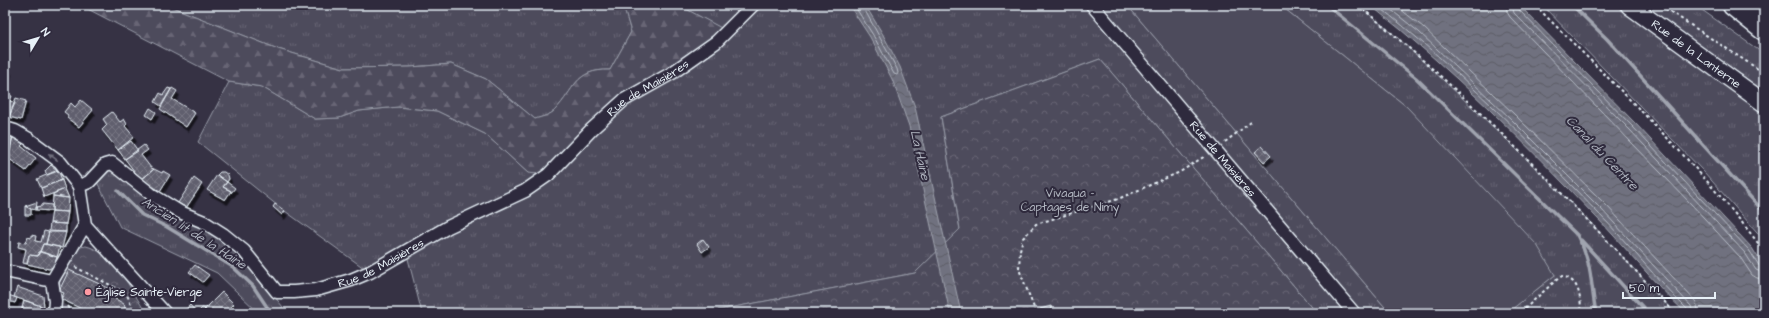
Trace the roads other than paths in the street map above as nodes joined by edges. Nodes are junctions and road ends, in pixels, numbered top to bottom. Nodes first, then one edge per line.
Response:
1 (753, 5) edge
2 (1092, 5) edge
3 (1629, 5) edge
4 (1734, 5) edge
5 (1764, 29) edge
6 (1764, 103) edge
7 (5, 128) edge
8 (79, 186) junction
9 (85, 225) junction
10 (5, 271) edge
11 (52, 281) junction
12 (54, 313) edge
13 (165, 313) edge
14 (1354, 313) edge

1 - 8 street, Rue de Maisières
2 - 14 street, Rue de Maisières
3 - 6 main road, Rue de la Lanterne
4 - 5 highway
8 -> 7 street
8 - 9 street
9 - 11 street
9 - 13 street
10 - 11 street
11 - 12 street

